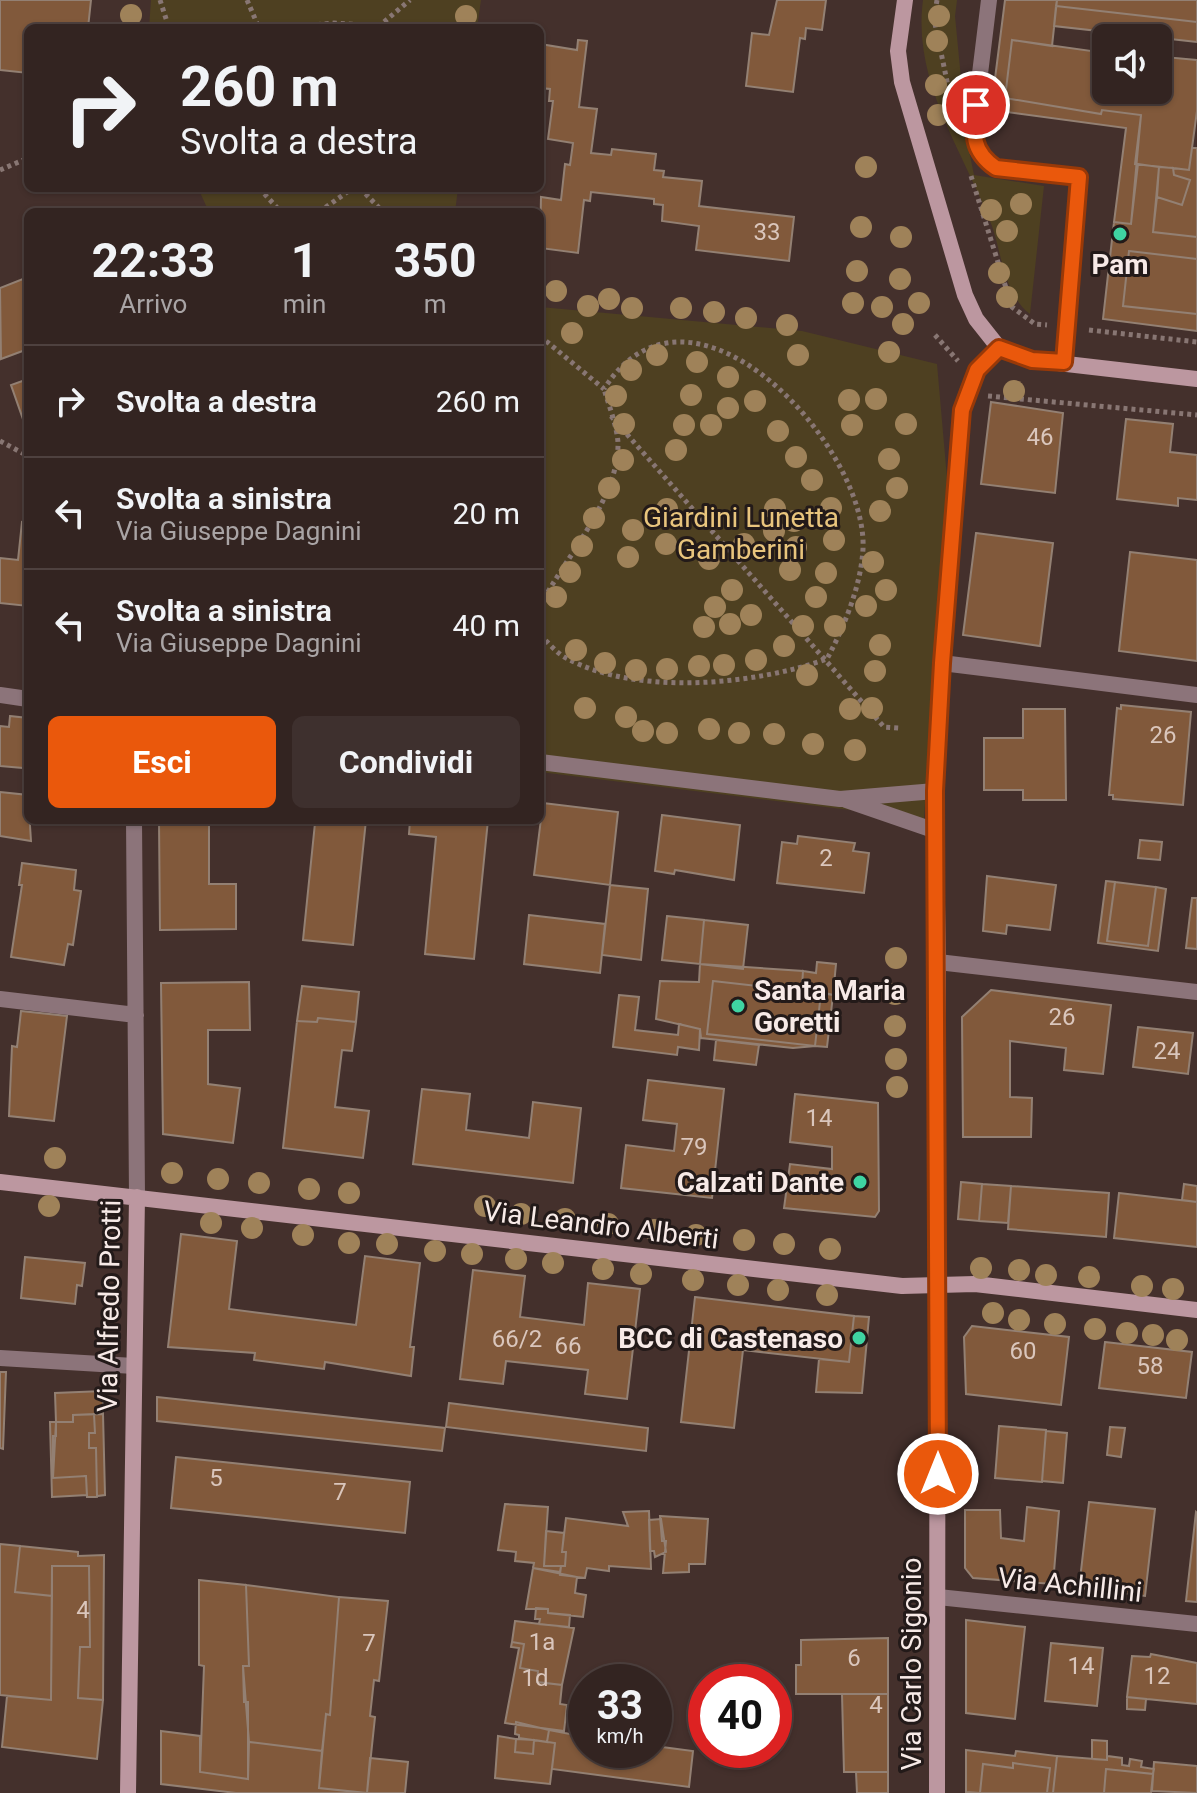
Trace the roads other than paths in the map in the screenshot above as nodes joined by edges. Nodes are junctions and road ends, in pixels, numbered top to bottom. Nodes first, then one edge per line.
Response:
1 (905, 0) edge
2 (989, 0) edge
3 (999, 348) junction
4 (1064, 362) junction
5 (1197, 379) edge
6 (942, 663) junction
7 (0, 695) edge
8 (1197, 695) edge
9 (24, 698) edge
10 (544, 762) edge
11 (935, 791) junction
12 (840, 799) junction
13 (134, 824) edge
14 (936, 831) junction
15 (938, 962) junction
16 (1197, 992) edge
17 (0, 999) edge
18 (136, 1015) junction
19 (0, 1182) edge
20 (137, 1197) junction
21 (938, 1284) junction
22 (1197, 1310) edge
23 (0, 1358) edge
24 (134, 1366) junction
25 (938, 1597) junction
26 (1197, 1624) edge
27 (128, 1793) edge
28 (937, 1793) edge

1 - 3 street
2 - 4 street
3 - 4 street
3 - 6 street, Via Carlo Sigonio
4 - 5 street
6 - 8 street
6 - 11 street, Via Carlo Sigonio
7 - 9 street
10 - 12 street
11 - 12 street
11 - 14 street, Via Carlo Sigonio
12 - 14 street
13 - 18 street, Via Alfredo Protti
14 - 15 street, Via Carlo Sigonio
15 - 16 street
15 - 21 street, Via Carlo Sigonio
17 - 18 street
18 - 20 street, Via Alfredo Protti
19 - 20 street, Via Leandro Alberti
20 - 21 street, Via Leandro Alberti
20 - 24 street, Via Alfredo Protti
21 - 22 street, Via Leandro Alberti
21 - 25 street, Via Carlo Sigonio
23 - 24 street
24 - 27 street, Via Alfredo Protti
25 - 26 street, Via Achillini
25 - 28 street, Via Carlo Sigonio

